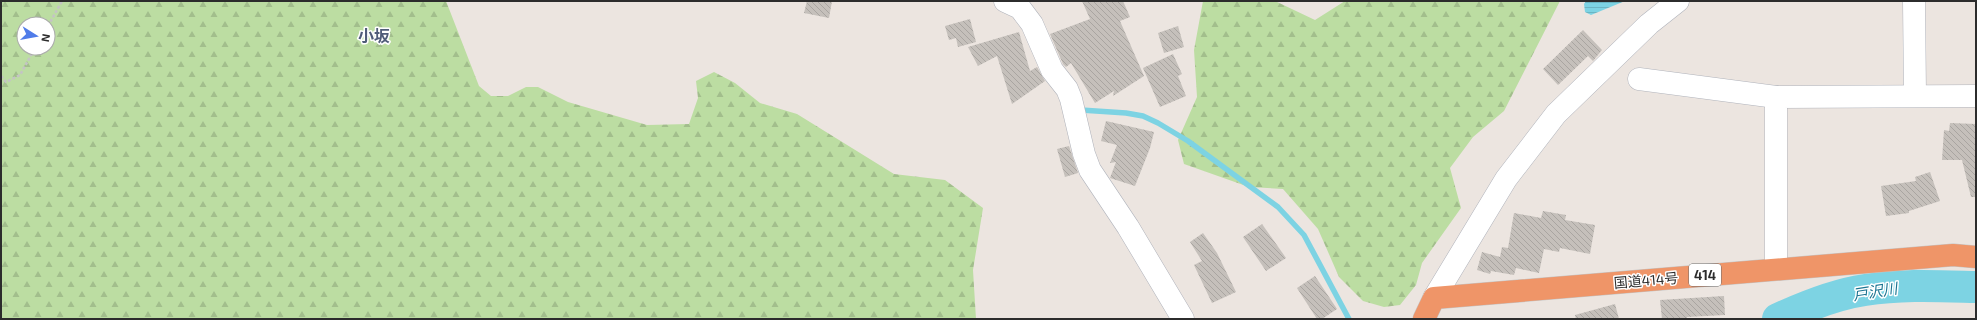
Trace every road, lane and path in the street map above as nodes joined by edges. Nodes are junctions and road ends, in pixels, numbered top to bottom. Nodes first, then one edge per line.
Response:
1 (62, 1) edge
2 (1005, 1) edge
3 (1678, 1) edge
4 (1914, 1) edge
5 (54, 16) edge
6 (31, 56) edge
7 (1, 76) edge
8 (1639, 79) dead end
9 (1915, 95) junction
10 (1976, 96) edge
11 (1776, 97) junction
12 (1976, 257) edge
13 (1776, 269) junction
14 (1434, 298) junction
15 (1183, 319) edge
16 (1424, 319) edge

1 - 5 path
2 - 15 street
3 - 14 street
4 - 9 street
6 - 7 path
8 - 11 street
9 - 10 street
9 - 11 street
11 - 13 street
12 - 13 highway, 国道414号 / 414
13 - 14 highway, 国道414号 / 414
14 - 16 highway

